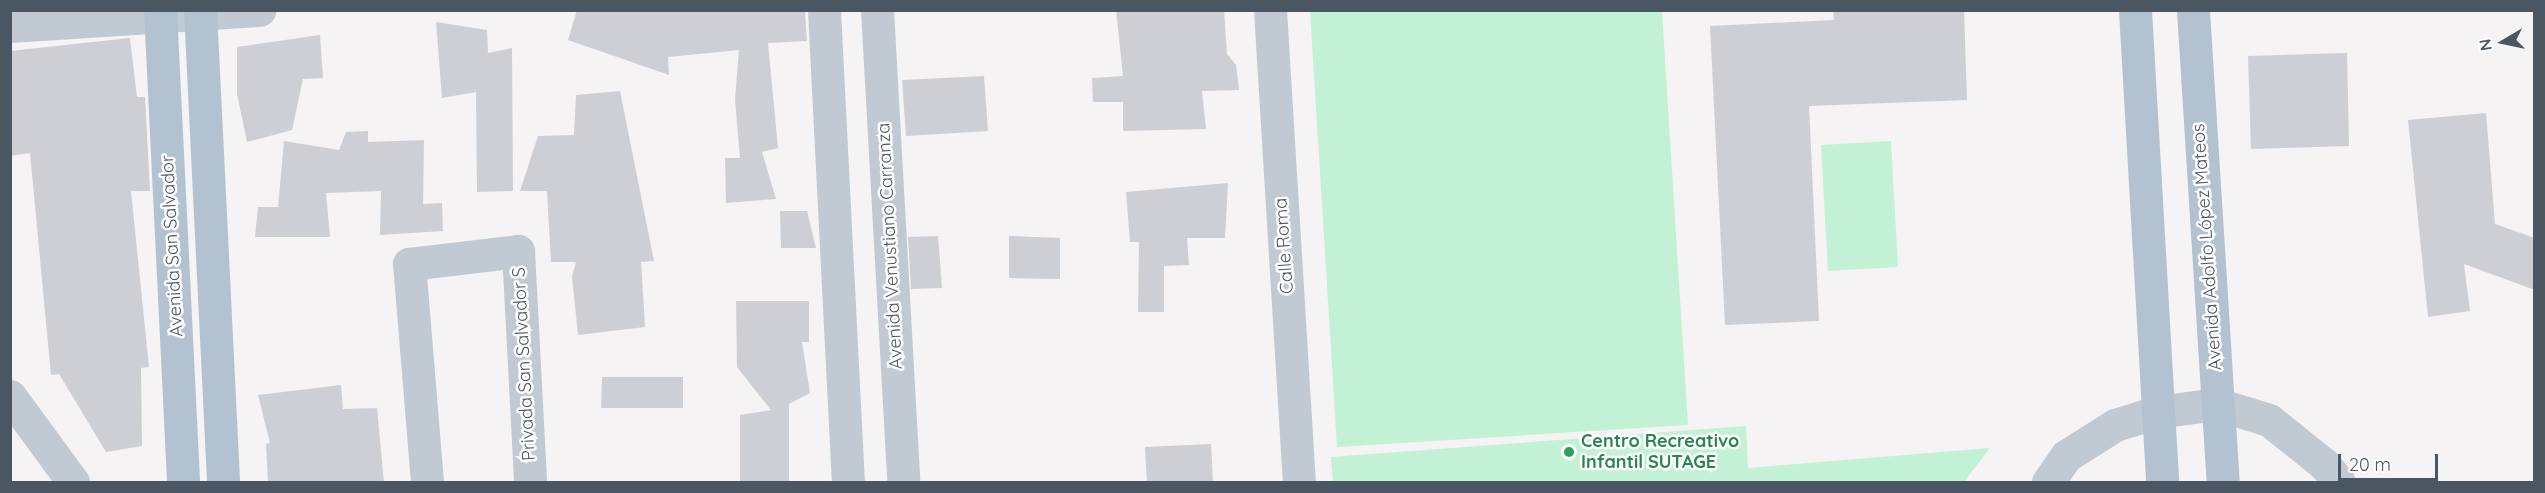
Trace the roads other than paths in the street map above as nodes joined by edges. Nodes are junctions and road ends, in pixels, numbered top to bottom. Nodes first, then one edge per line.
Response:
1 (260, 10) edge
2 (824, 10) edge
3 (877, 10) edge
4 (1270, 10) edge
5 (2135, 10) edge
6 (2193, 10) edge
7 (200, 12) edge
8 (160, 15) edge
9 (10, 26) edge
10 (10, 396) edge
11 (2217, 404) junction
12 (2157, 412) junction
13 (73, 483) edge
14 (183, 483) edge
15 (223, 483) edge
16 (427, 483) edge
17 (530, 483) edge
18 (848, 483) edge
19 (903, 483) edge
20 (1299, 483) edge
21 (2048, 483) edge
22 (2162, 483) edge
23 (2223, 483) edge
24 (2339, 483) edge

1 - 7 street
2 - 18 street
3 - 19 street, Avenida Venustiano Carranza
4 - 20 street, Calle Roma
5 - 12 main road
6 - 11 main road, Avenida Adolfo López Mateos
7 - 8 street
7 - 15 main road
8 - 9 street
8 - 14 main road, Avenida San Salvador
10 - 13 street
11 - 12 street
11 - 23 main road, Avenida Adolfo López Mateos
11 - 24 street
12 - 21 street
12 - 22 main road
16 - 17 street, Privada San Salvador S

